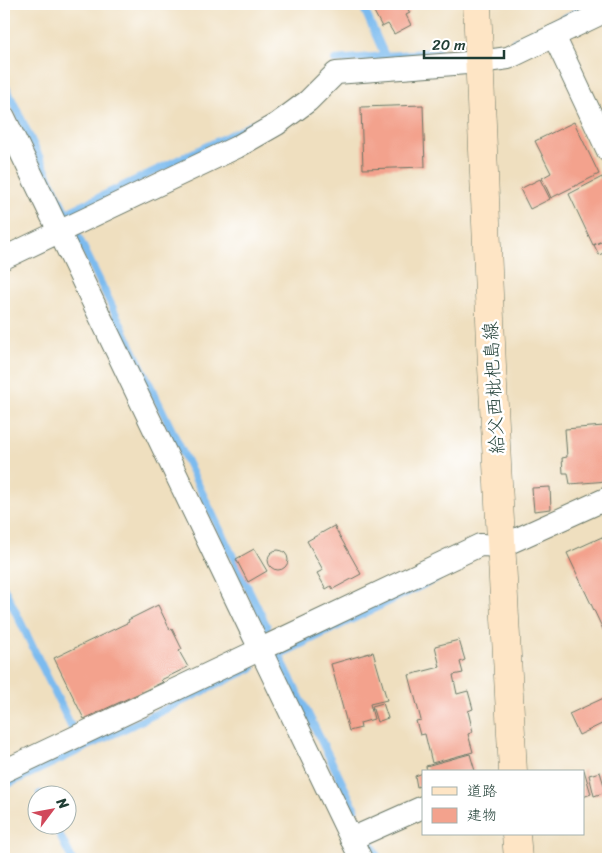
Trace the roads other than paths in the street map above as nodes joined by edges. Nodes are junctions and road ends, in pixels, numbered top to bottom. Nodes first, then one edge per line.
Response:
1 (476, 4) edge
2 (608, 10) edge
3 (554, 36) junction
4 (480, 62) junction
5 (4, 117) edge
6 (608, 151) edge
7 (59, 232) junction
8 (4, 258) edge
9 (608, 498) edge
10 (502, 546) junction
11 (262, 650) junction
12 (510, 770) edge
13 (4, 772) edge
14 (422, 807) edge
15 (516, 836) edge
16 (351, 839) junction
17 (361, 859) edge
18 (518, 859) edge

1 - 4 main road, 給父西枇杷島線
2 - 3 street
3 - 4 street
3 - 6 street
4 - 7 street
4 - 10 main road, 給父西枇杷島線
5 - 7 street
7 - 8 street
7 - 11 street
9 - 10 street
10 - 11 street
10 - 12 main road, 給父西枇杷島線
11 - 13 street
11 - 16 street
14 - 16 street
15 - 18 main road
16 - 17 street

